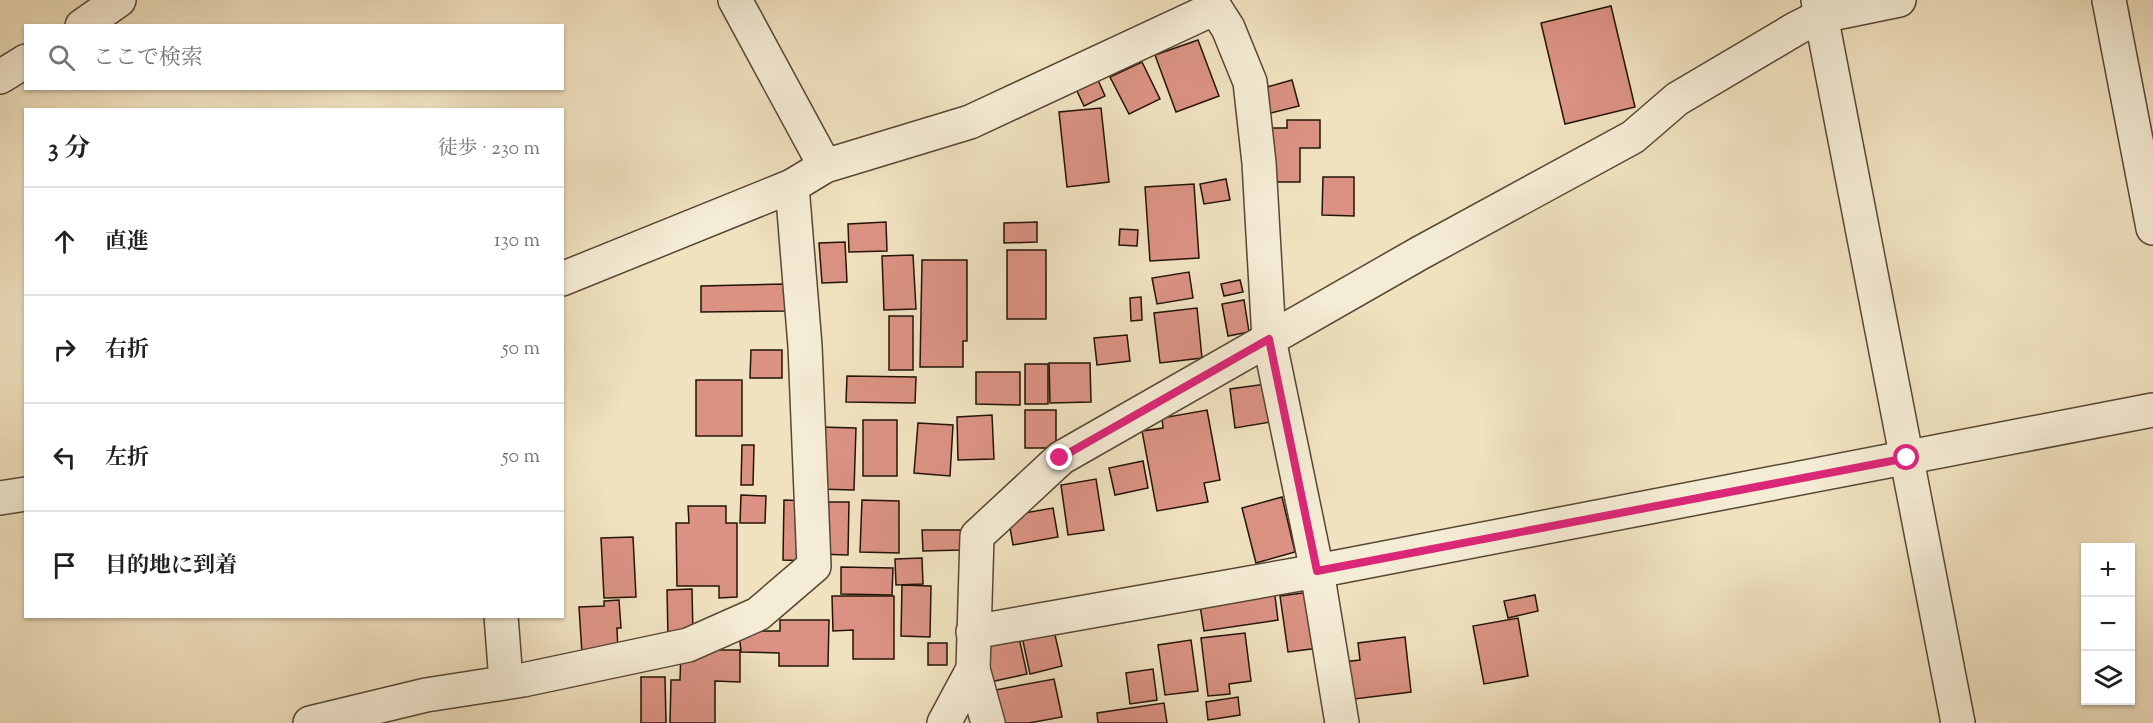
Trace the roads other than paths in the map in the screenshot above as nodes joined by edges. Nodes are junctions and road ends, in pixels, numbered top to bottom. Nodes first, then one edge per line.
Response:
1 (119, 0) edge
2 (735, 0) edge
3 (1899, 0) edge
4 (2109, 0) edge
5 (1213, 4) edge
6 (1819, 8) edge
7 (85, 24) edge
8 (24, 62) edge
9 (0, 77) edge
10 (825, 166) junction
11 (792, 186) junction
12 (2153, 228) edge
13 (564, 278) edge
14 (1269, 339) junction
15 (2153, 410) edge
16 (1907, 458) junction
17 (24, 494) edge
18 (0, 498) edge
19 (1317, 571) junction
20 (501, 618) edge
21 (973, 632) junction
22 (973, 669) junction
23 (506, 681) junction
24 (310, 723) edge
25 (944, 723) edge
26 (988, 723) edge
27 (1342, 723) edge
28 (1958, 723) edge

1 - 7 street
2 - 10 street
3 - 6 street
4 - 12 street
5 - 10 street
5 - 14 street
6 - 14 street
6 - 16 street
8 - 9 street
10 - 11 street
11 - 13 street
11 - 23 street
14 - 19 street
14 - 21 street
15 - 16 street
16 - 19 street
16 - 28 street
17 - 18 street
19 - 21 street
19 - 27 street
20 - 23 street
21 - 22 street
22 - 25 street
22 - 26 street
23 - 24 street

